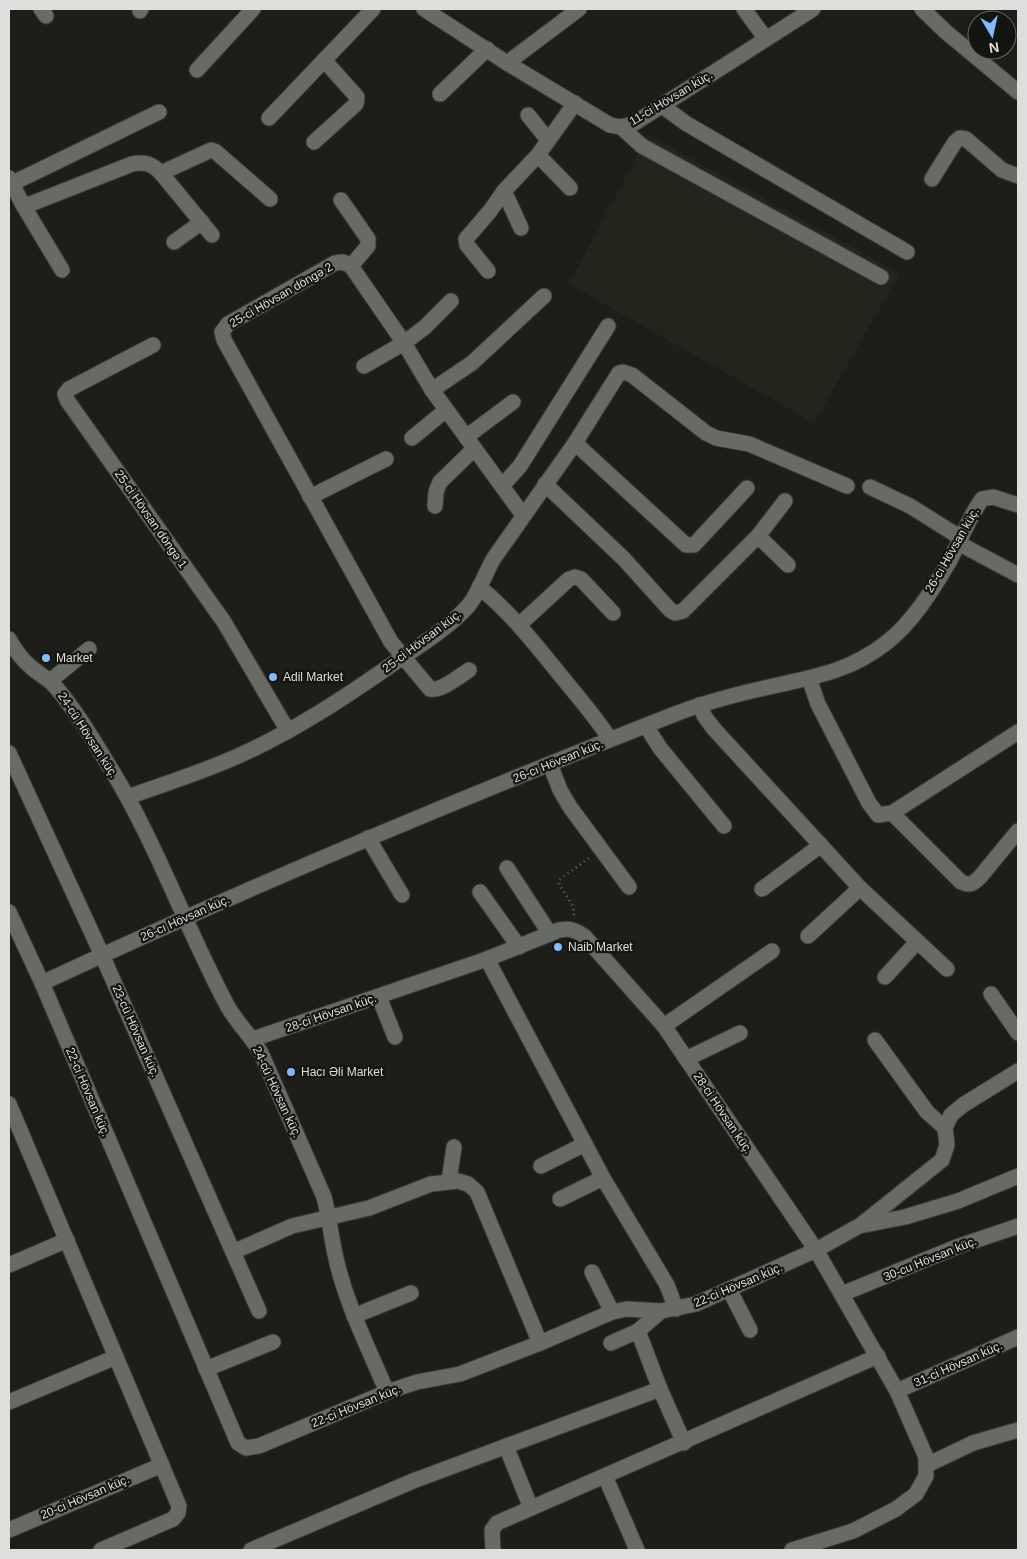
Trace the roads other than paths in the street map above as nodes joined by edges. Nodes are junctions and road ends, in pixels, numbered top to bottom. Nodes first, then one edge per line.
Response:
1 (253, 9) edge
2 (373, 9) edge
3 (424, 9) edge
4 (579, 9) edge
5 (744, 9) edge
6 (813, 9) edge
7 (922, 9) edge
8 (766, 39) junction
9 (487, 49) junction
10 (324, 60) junction
11 (507, 63) junction
12 (197, 70) dead end
13 (1018, 92) edge
14 (440, 94) dead end
15 (575, 103) junction
16 (662, 106) junction
17 (159, 112) dead end
18 (528, 115) dead end
19 (269, 118) dead end
20 (621, 127) junction
21 (548, 140) junction
22 (314, 142) dead end
23 (538, 155) junction
24 (161, 173) junction
25 (1018, 176) edge
26 (932, 179) dead end
27 (10, 181) edge
28 (570, 188) dead end
29 (504, 191) junction
30 (270, 199) dead end
31 (341, 200) dead end
32 (23, 205) junction
33 (202, 222) junction
34 (521, 228) dead end
35 (212, 235) dead end
36 (174, 242) dead end
37 (907, 252) dead end
38 (351, 266) junction
39 (62, 270) dead end
40 (488, 271) dead end
41 (882, 277) dead end
42 (544, 296) dead end
43 (451, 301) dead end
44 (608, 326) dead end
45 (404, 343) junction
46 (153, 345) dead end
47 (364, 366) dead end
48 (432, 390) junction
49 (513, 402) dead end
50 (446, 410) junction
51 (412, 438) dead end
52 (575, 442) junction
53 (470, 443) junction
54 (386, 459) dead end
55 (546, 484) junction
56 (502, 486) junction
57 (847, 486) dead end
58 (870, 487) dead end
59 (746, 488) dead end
60 (310, 497) junction
61 (785, 501) dead end
62 (1018, 505) edge
63 (435, 506) dead end
64 (523, 514) junction
65 (758, 536) junction
66 (959, 540) junction
67 (788, 565) dead end
68 (1018, 575) edge
69 (479, 587) junction
70 (613, 613) dead end
71 (519, 625) junction
72 (9, 639) edge
73 (89, 649) dead end
74 (402, 657) junction
75 (469, 670) dead end
76 (809, 678) junction
77 (50, 681) junction
78 (699, 705) junction
79 (646, 726) junction
80 (288, 731) junction
81 (1018, 732) edge
82 (610, 739) junction
83 (9, 753) edge
84 (550, 764) junction
85 (128, 798) junction
86 (892, 813) junction
87 (724, 826) dead end
88 (1018, 831) edge
89 (368, 838) junction
90 (821, 845) junction
91 (507, 868) dead end
92 (629, 887) dead end
93 (860, 888) junction
94 (762, 889) dead end
95 (480, 892) dead end
96 (402, 895) dead end
97 (9, 912) edge
98 (184, 917) junction
99 (550, 934) junction
100 (808, 936) dead end
101 (917, 942) junction
102 (519, 948) junction
103 (772, 952) dead end
104 (102, 955) junction
105 (487, 959) junction
106 (947, 969) dead end
107 (885, 977) dead end
108 (42, 982) junction
109 (991, 994) dead end
110 (379, 997) junction
111 (664, 1026) junction
112 (740, 1033) dead end
113 (1018, 1033) edge
114 (395, 1037) dead end
115 (253, 1039) junction
116 (875, 1040) dead end
117 (686, 1059) junction
118 (1018, 1071) edge
119 (9, 1104) edge
120 (944, 1128) junction
121 (16, 1138) edge
122 (585, 1144) junction
123 (454, 1147) dead end
124 (541, 1166) dead end
125 (1018, 1176) edge
126 (603, 1178) junction
127 (449, 1181) junction
128 (560, 1199) dead end
129 (330, 1217) junction
130 (859, 1226) junction
131 (1018, 1226) edge
132 (67, 1240) junction
133 (816, 1250) junction
134 (233, 1252) junction
135 (9, 1265) edge
136 (592, 1272) dead end
137 (729, 1289) junction
138 (411, 1293) dead end
139 (842, 1294) junction
140 (676, 1309) junction
141 (259, 1311) dead end
142 (661, 1311) junction
143 (612, 1312) junction
144 (354, 1316) junction
145 (750, 1330) dead end
146 (638, 1331) junction
147 (1018, 1337) edge
148 (272, 1342) dead end
149 (540, 1343) junction
150 (611, 1343) dead end
151 (878, 1356) junction
152 (116, 1357) junction
153 (206, 1369) junction
154 (660, 1388) junction
155 (898, 1391) junction
156 (386, 1392) junction
157 (9, 1402) edge
158 (1018, 1430) edge
159 (684, 1442) junction
160 (506, 1446) junction
161 (162, 1465) junction
162 (927, 1465) junction
163 (605, 1476) junction
164 (531, 1508) junction
165 (9, 1530) edge
166 (101, 1550) edge
167 (251, 1550) edge
168 (493, 1550) edge
169 (637, 1550) edge
170 (792, 1550) edge

1 - 12 street
2 - 10 street
3 - 9 street, 11-ci Hövsan küç.
4 - 11 street
5 - 8 street
6 - 8 street, 11-ci Hövsan küç.
7 - 13 street
8 - 16 street, 11-ci Hövsan küç.
9 - 11 street, 11-ci Hövsan küç.
9 - 14 street
10 - 19 street
10 - 22 street
11 - 15 street, 11-ci Hövsan küç.
15 - 20 street, 11-ci Hövsan küç.
15 - 21 street
16 - 20 street, 11-ci Hövsan küç.
16 - 37 street
17 - 27 street
18 - 21 street
20 - 41 street
21 - 23 street
23 - 28 street
23 - 29 street
24 - 30 street
24 - 32 street
24 - 33 street
25 - 26 street
27 - 32 street
29 - 34 street
29 - 40 street
31 - 38 street
32 - 39 street
33 - 35 street
33 - 36 street
38 - 45 street, 25-ci Hövsan döngə 2
38 - 60 street, 25-ci Hövsan döngə 2
42 - 48 street
43 - 45 street
44 - 56 street
45 - 47 street
45 - 48 street, 25-ci Hövsan döngə 2
46 - 80 street, 25-ci Hövsan döngə 1
48 - 50 street, 25-ci Hövsan döngə 2
49 - 53 street
50 - 51 street
50 - 53 street, 25-ci Hövsan döngə 2
52 - 55 street, 25-ci Hövsan küç.
52 - 57 street, 25-ci Hövsan küç.
52 - 59 street
53 - 56 street, 25-ci Hövsan döngə 2
53 - 63 street
54 - 60 street
55 - 64 street, 25-ci Hövsan küç.
55 - 65 street
56 - 64 street, 25-ci Hövsan döngə 2
58 - 66 street
60 - 74 street, 25-ci Hövsan döngə 2
61 - 65 street
62 - 66 street, 26-cı Hövsan küç.
64 - 69 street, 25-ci Hövsan küç.
65 - 67 street
66 - 68 street
66 - 76 street, 26-cı Hövsan küç.
69 - 71 street
69 - 74 street, 25-ci Hövsan küç.
70 - 71 street
71 - 82 street
72 - 77 street, 24-cü Hövsan küç.
73 - 77 street
74 - 75 street, 25-ci Hövsan döngə 2
74 - 80 street, 25-ci Hövsan küç.
76 - 78 street, 26-cı Hövsan küç.
76 - 86 street
77 - 85 street, 24-cü Hövsan küç.
78 - 79 street, 26-cı Hövsan küç.
78 - 90 street
79 - 82 street, 26-cı Hövsan küç.
79 - 87 street
80 - 85 street, 25-ci Hövsan küç.
81 - 86 street
82 - 84 street, 26-cı Hövsan küç.
83 - 104 street, 23-cü Hövsan küç.
84 - 89 street, 26-cı Hövsan küç.
84 - 92 street
85 - 98 street, 24-cü Hövsan küç.
86 - 88 street
89 - 96 street
89 - 98 street, 26-cı Hövsan küç.
90 - 93 street
90 - 94 street
91 - 99 street
93 - 100 street
93 - 101 street
95 - 102 street
97 - 108 street, 22-ci Hövsan küç.
98 - 104 street, 26-cı Hövsan küç.
98 - 115 street, 24-cü Hövsan küç.
99 - 102 street, 28-ci Hövsan küç.
99 - 111 street, 28-ci Hövsan küç.
101 - 106 street
101 - 107 street
102 - 105 street, 28-ci Hövsan küç.
103 - 111 street
104 - 108 street, 26-cı Hövsan küç.
104 - 134 street, 23-cü Hövsan küç.
105 - 110 street, 28-ci Hövsan küç.
105 - 122 street
108 - 153 street, 22-ci Hövsan küç.
109 - 113 street
110 - 114 street
110 - 115 street, 28-ci Hövsan küç.
111 - 117 street, 28-ci Hövsan küç.
112 - 117 street
115 - 129 street, 24-cü Hövsan küç.
116 - 120 street
117 - 133 street, 28-ci Hövsan küç.
118 - 120 street
119 - 121 street
120 - 130 street
121 - 132 street
122 - 124 street
122 - 126 street
123 - 127 street
125 - 130 street, 22-ci Hövsan küç.
126 - 128 street
126 - 140 street
127 - 129 street
127 - 149 street
129 - 134 street
129 - 144 street, 24-cü Hövsan küç.
130 - 133 street, 22-ci Hövsan küç.
131 - 139 street, 30-cu Hövsan küç.
132 - 135 street
132 - 152 street
133 - 137 street, 22-ci Hövsan küç.
133 - 139 street, 28-ci Hövsan küç.
134 - 141 street, 23-cü Hövsan küç.
136 - 143 street
137 - 140 street, 22-ci Hövsan küç.
137 - 145 street
138 - 144 street
139 - 151 street, 28-ci Hövsan küç.
140 - 142 street, 22-ci Hövsan küç.
142 - 143 street, 22-ci Hövsan küç.
142 - 146 street
143 - 149 street, 22-ci Hövsan küç.
144 - 156 street, 24-cü Hövsan küç.
146 - 150 street
146 - 154 street
147 - 155 street, 31-ci Hövsan küç.
148 - 153 street
149 - 156 street, 22-ci Hövsan küç.
151 - 155 street, 28-ci Hövsan küç.
151 - 159 street
152 - 157 street
152 - 161 street
153 - 156 street, 22-ci Hövsan küç.
154 - 159 street
154 - 160 street
155 - 162 street, 28-ci Hövsan küç.
158 - 162 street
159 - 163 street
160 - 164 street
160 - 167 street
161 - 165 street, 20-ci Hövsan küç.
161 - 166 street
162 - 170 street
163 - 164 street
163 - 169 street
164 - 168 street

